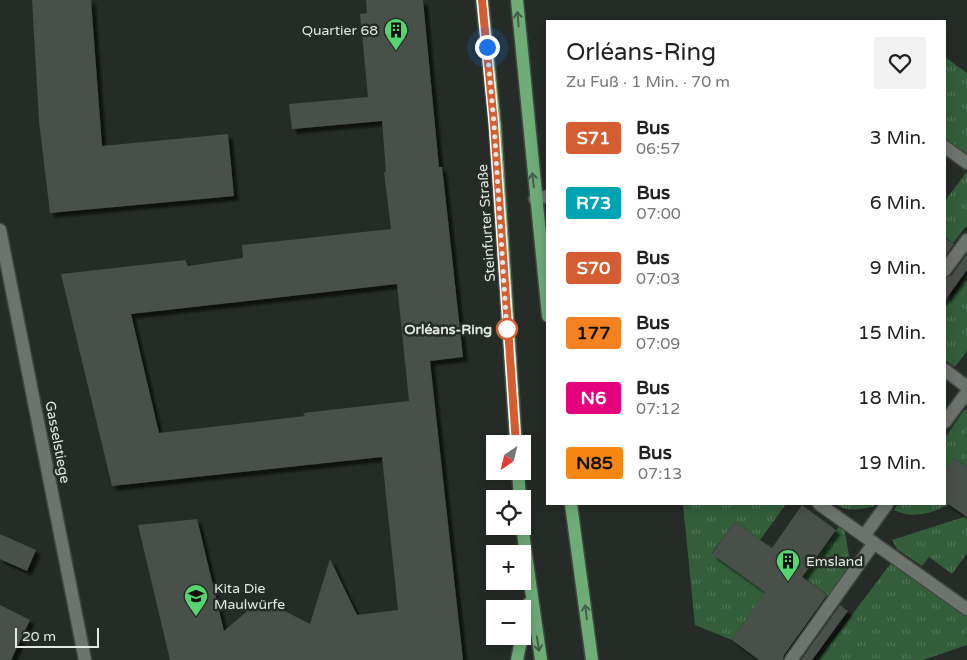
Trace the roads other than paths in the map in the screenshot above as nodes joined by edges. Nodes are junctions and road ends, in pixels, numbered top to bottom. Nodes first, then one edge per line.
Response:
1 (482, 0) edge
2 (517, 0) edge
3 (946, 148) edge
4 (967, 163) edge
5 (541, 198) edge
6 (0, 230) edge
7 (967, 240) edge
8 (946, 269) edge
9 (546, 282) edge
10 (946, 371) edge
11 (967, 387) edge
12 (967, 392) edge
13 (946, 421) edge
14 (515, 435) edge
15 (572, 505) edge
16 (820, 505) edge
17 (886, 505) edge
18 (523, 535) edge
19 (869, 539) junction
20 (531, 593) junction
21 (529, 600) edge
22 (967, 609) edge
23 (520, 645) edge
24 (85, 660) edge
25 (517, 660) edge
26 (541, 660) edge
27 (592, 660) edge
28 (791, 660) edge

1 - 14 main road, Steinfurter Straße
5 -> 2 main road
3 - 4 street
5 - 9 main road
6 - 24 street, Gasselstiege
7 - 8 street
10 - 11 street
12 - 13 street
27 -> 15 main road
16 - 19 street
17 - 19 street
18 - 20 main road
19 - 22 street
19 - 28 street
20 - 21 main road
20 -> 26 main road
23 - 25 main road

